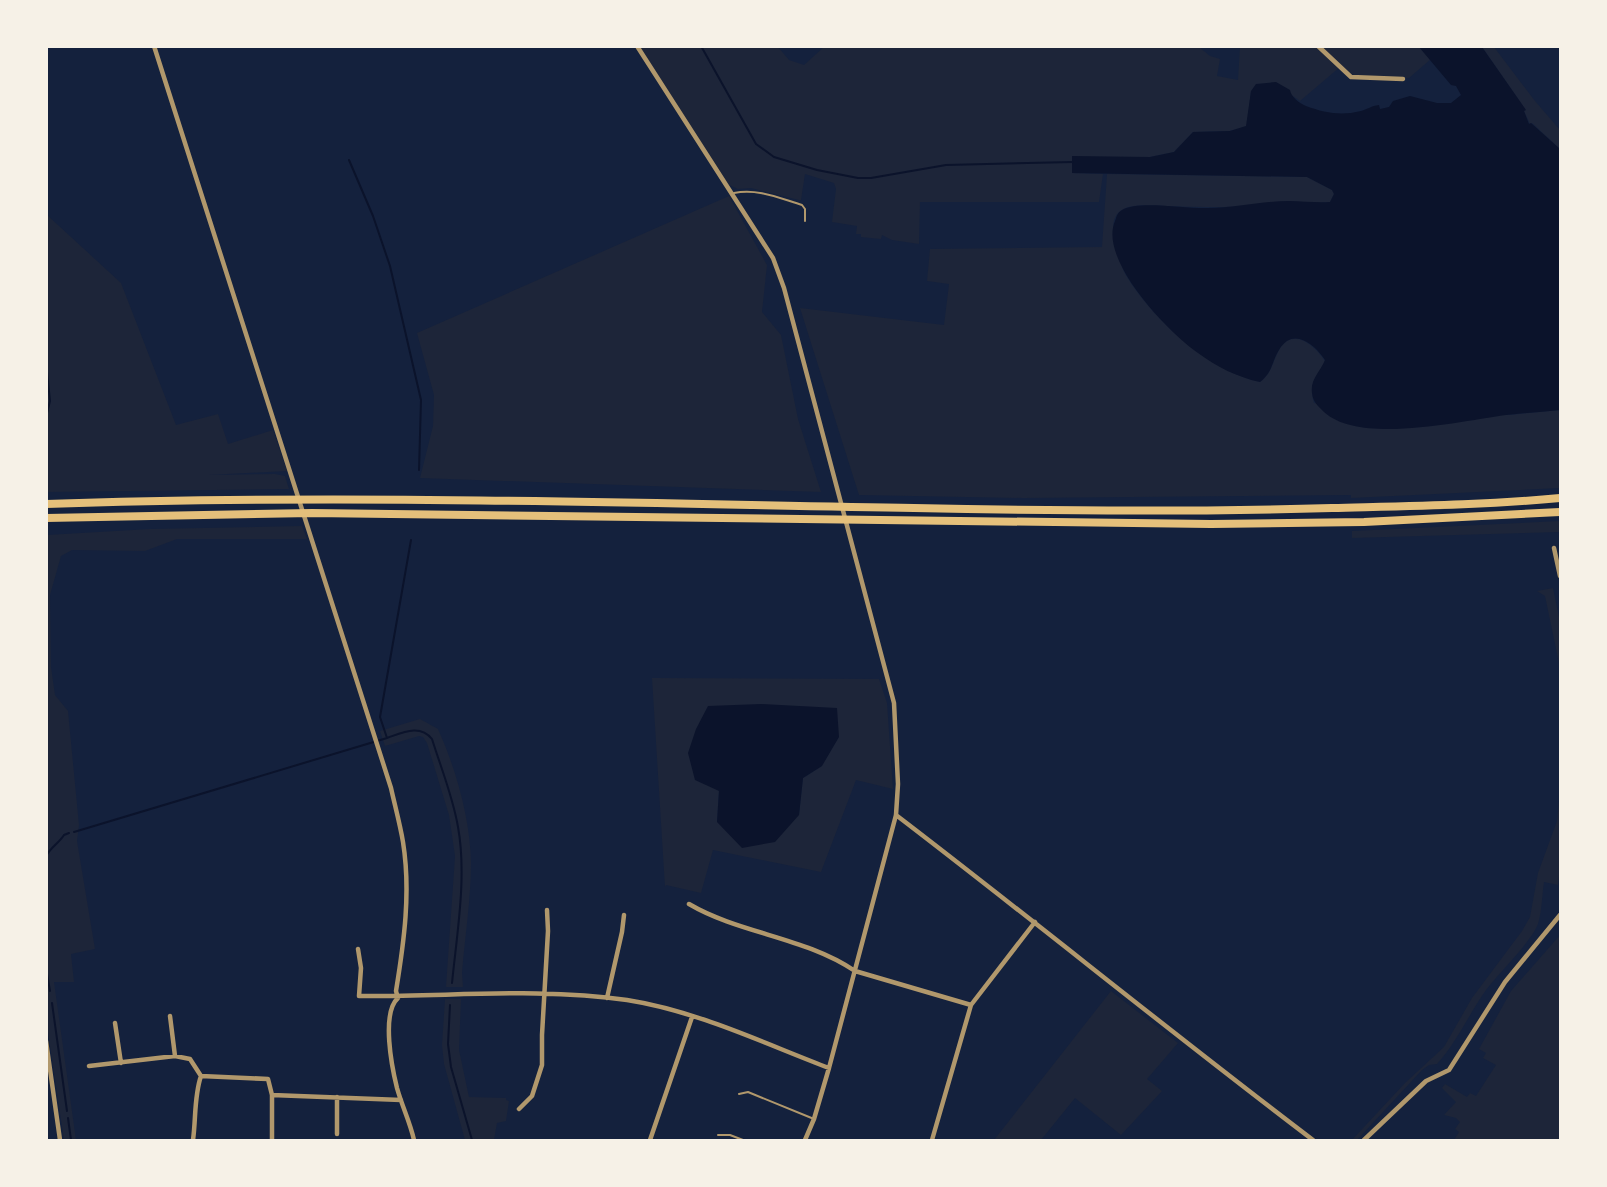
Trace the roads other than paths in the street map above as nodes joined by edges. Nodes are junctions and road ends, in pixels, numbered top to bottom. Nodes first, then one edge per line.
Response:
1 (154, 46) edge
2 (637, 46) edge
3 (1318, 46) edge
4 (1403, 79) dead end
5 (731, 194) junction
6 (805, 221) dead end
7 (1560, 498) edge
8 (46, 504) edge
9 (1560, 512) edge
10 (46, 518) edge
11 (1554, 548) dead end
12 (1560, 576) edge
13 (896, 815) junction
14 (689, 904) dead end
15 (547, 910) dead end
16 (624, 915) dead end
17 (1560, 915) edge
18 (1035, 922) junction
19 (358, 950) dead end
20 (855, 971) junction
21 (545, 994) junction
22 (398, 998) junction
23 (607, 998) junction
24 (971, 1005) junction
25 (170, 1016) dead end
26 (692, 1017) junction
27 (115, 1023) dead end
28 (46, 1041) edge
29 (176, 1056) junction
30 (121, 1063) junction
31 (89, 1066) dead end
32 (829, 1068) junction
33 (201, 1076) junction
34 (739, 1094) dead end
35 (272, 1095) junction
36 (337, 1097) junction
37 (401, 1100) junction
38 (519, 1109) dead end
39 (814, 1119) junction
40 (336, 1134) dead end
41 (718, 1135) dead end
42 (60, 1140) edge
43 (193, 1140) edge
44 (272, 1140) edge
45 (414, 1140) edge
46 (650, 1140) edge
47 (743, 1140) edge
48 (805, 1140) edge
49 (932, 1140) edge
50 (1313, 1140) edge
51 (1364, 1140) edge

1 - 22 street
2 - 5 street
3 - 4 street
5 - 6 lane
5 - 13 street
7 - 8 highway
9 - 10 highway
11 - 12 street
13 - 18 street
13 - 20 street
14 - 20 street
15 - 21 street
16 - 23 street
17 - 51 street
18 - 24 street
18 - 50 street
19 - 22 street
20 - 24 street
20 - 32 street
21 - 22 street
21 - 23 street
21 - 38 street
22 - 37 street
23 - 26 street
24 - 49 street
25 - 29 street
26 - 32 street
26 - 46 street
27 - 30 street
28 - 42 street
29 - 30 street
29 - 33 street
30 - 31 street
32 - 39 street
33 - 35 street
33 - 43 street
34 - 39 lane
35 - 36 street
35 - 44 street
36 - 37 street
36 - 40 street
37 - 45 street
39 - 48 street
41 - 47 lane

